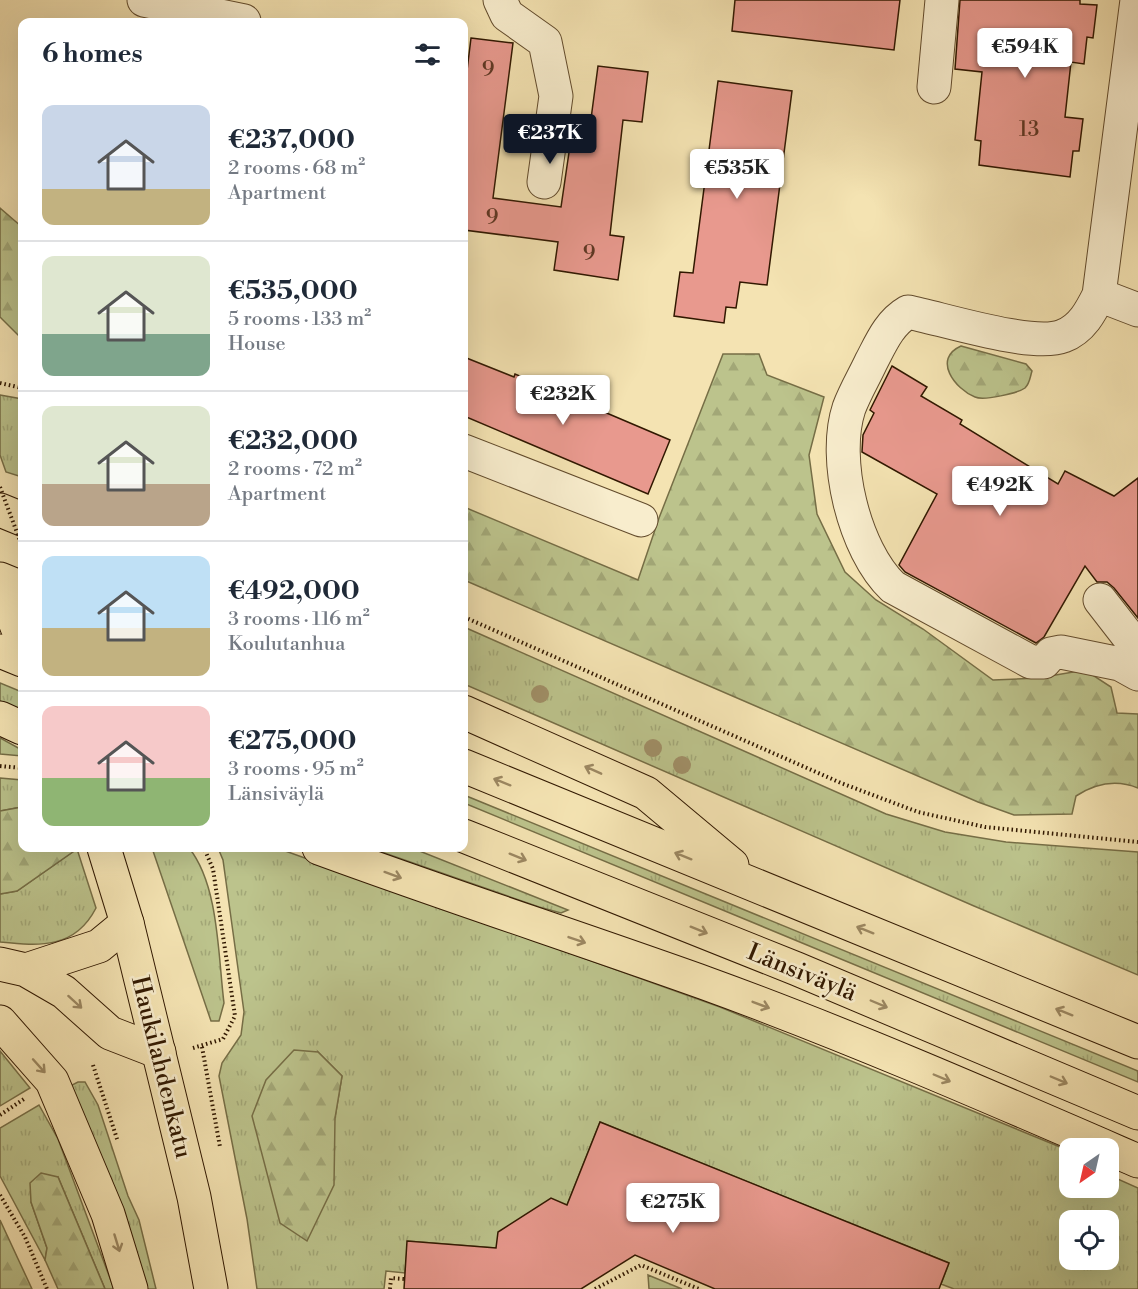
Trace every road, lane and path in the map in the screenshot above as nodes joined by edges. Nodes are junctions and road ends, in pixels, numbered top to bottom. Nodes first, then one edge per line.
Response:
1 (144, 0) edge
2 (500, 0) edge
3 (942, 0) edge
4 (1137, 0) edge
5 (245, 15) edge
6 (934, 87) dead end
7 (544, 182) dead end
8 (1099, 295) junction
9 (1138, 310) edge
10 (0, 384) edge
11 (18, 387) edge
12 (468, 453) edge
13 (0, 487) edge
14 (0, 510) edge
15 (18, 517) edge
16 (641, 520) dead end
17 (18, 535) edge
18 (0, 581) edge
19 (18, 587) edge
20 (1100, 600) dead end
21 (468, 619) edge
22 (18, 629) edge
23 (1138, 649) edge
24 (0, 651) edge
25 (18, 658) edge
26 (1138, 674) edge
27 (468, 714) edge
28 (0, 718) edge
29 (18, 726) edge
30 (0, 766) edge
31 (18, 768) edge
32 (468, 768) edge
33 (468, 838) edge
34 (1138, 842) edge
35 (105, 852) edge
36 (330, 852) edge
37 (756, 886) junction
38 (127, 922) junction
39 (13, 967) edge
40 (0, 1022) edge
41 (1138, 1042) edge
42 (159, 1052) junction
43 (93, 1065) dead end
44 (1138, 1113) edge
45 (121, 1151) dead end
46 (1138, 1161) edge
47 (0, 1195) edge
48 (405, 1279) dead end
49 (47, 1289) edge
50 (131, 1289) edge
51 (211, 1289) edge
52 (390, 1289) edge
53 (595, 1289) edge
54 (699, 1289) edge

1 - 5 street
2 - 7 street
3 - 6 street
4 - 8 street
8 - 9 street
8 - 26 street
10 - 11 path
12 - 16 street
13 - 17 path, bridge
14 - 15 main road
18 - 19 main road
18 - 22 main road
20 - 23 street
21 - 34 path
24 - 25 main road
37 -> 27 main road
28 - 29 main road
30 - 31 path
37 -> 32 main road
33 -> 44 main road, Länsiväylä
35 - 38 main road, Haukilahdenkatu
36 -> 46 main road
41 -> 37 main road
38 - 39 main road
38 - 42 main road, Haukilahdenkatu
39 -> 42 main road
40 -> 50 main road
42 - 51 main road, Haukilahdenkatu
43 - 45 path
47 - 49 path
48 - 52 path
53 - 54 path

